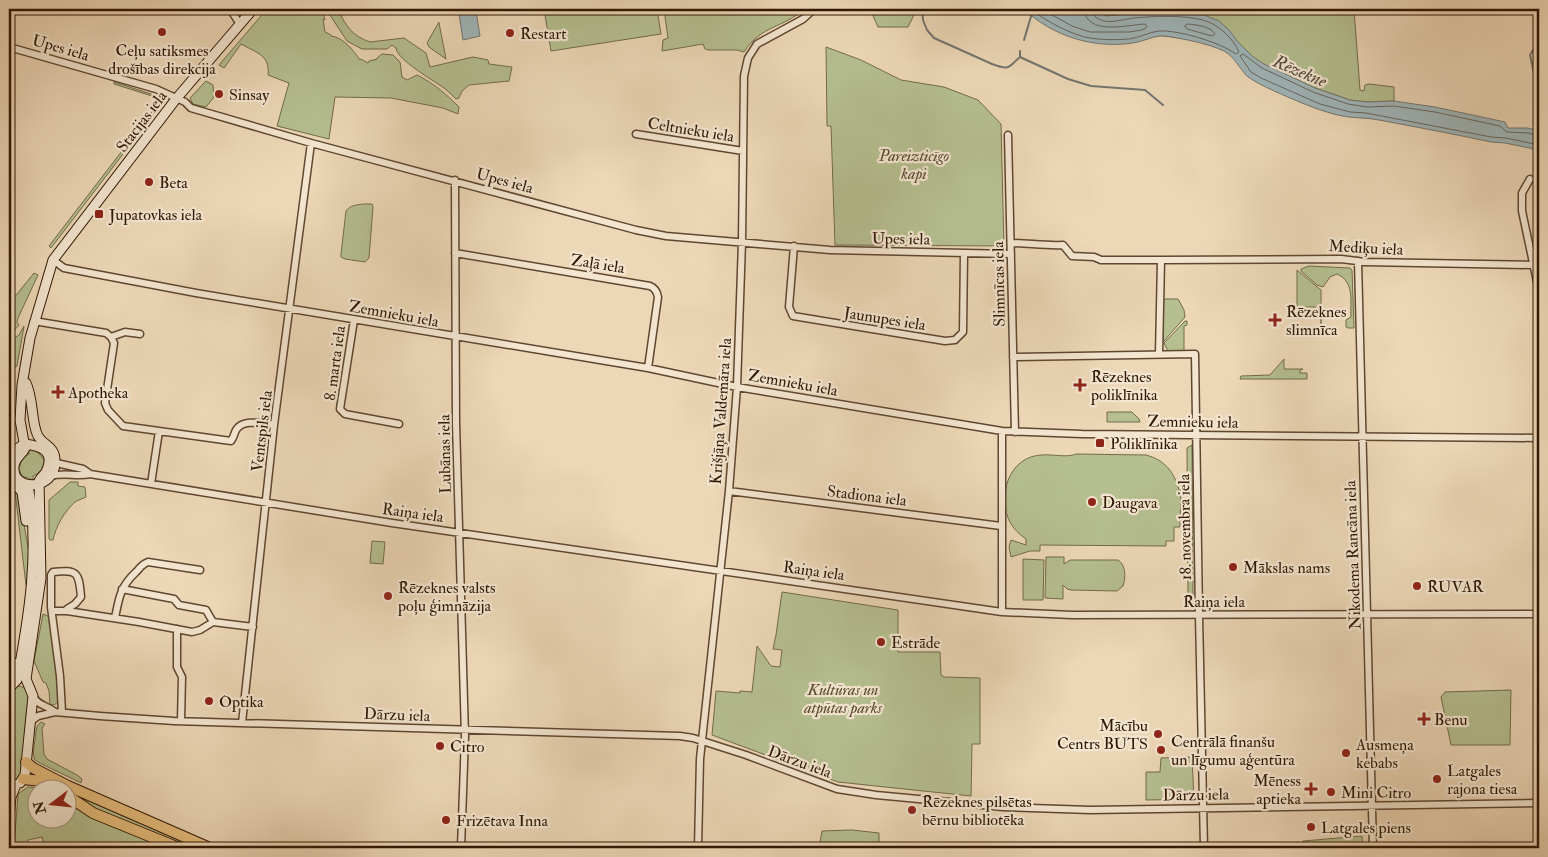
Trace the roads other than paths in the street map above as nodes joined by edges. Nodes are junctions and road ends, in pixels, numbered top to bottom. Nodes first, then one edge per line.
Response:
1 (230, 9) edge
2 (814, 9) edge
3 (248, 11) edge
4 (240, 24) junction
5 (9, 47) edge
6 (176, 99) junction
7 (636, 134) dead end
8 (1008, 135) dead end
9 (311, 143) junction
10 (743, 151) junction
11 (1530, 179) dead end
12 (454, 180) junction
13 (742, 242) junction
14 (1011, 243) junction
15 (794, 246) junction
16 (455, 253) junction
17 (964, 253) junction
18 (1011, 254) junction
19 (55, 258) junction
20 (1161, 260) junction
21 (1358, 261) junction
22 (1533, 265) junction
23 (1539, 291) edge
24 (290, 309) junction
25 (354, 320) junction
26 (34, 321) junction
27 (140, 334) dead end
28 (112, 337) junction
29 (456, 337) junction
30 (1159, 354) junction
31 (1013, 357) junction
32 (648, 368) junction
33 (25, 372) junction
34 (26, 383) junction
35 (736, 386) junction
36 (399, 424) dead end
37 (274, 425) junction
38 (159, 431) junction
39 (1002, 431) junction
40 (1015, 432) junction
41 (1196, 435) junction
42 (1362, 437) junction
43 (1539, 438) edge
44 (24, 444) junction
45 (35, 444) junction
46 (10, 457) edge
47 (52, 462) junction
48 (10, 471) edge
49 (90, 474) junction
50 (51, 476) junction
51 (151, 484) junction
52 (28, 485) junction
53 (39, 485) junction
54 (729, 491) junction
55 (266, 502) junction
56 (1001, 526) junction
57 (460, 533) junction
58 (33, 548) junction
59 (200, 570) dead end
60 (720, 570) junction
61 (122, 589) junction
62 (52, 611) junction
63 (67, 611) junction
64 (1002, 612) junction
65 (1368, 614) junction
66 (1539, 614) edge
67 (1199, 615) junction
68 (115, 618) junction
69 (213, 622) junction
70 (253, 627) junction
71 (177, 628) junction
72 (9, 662) edge
73 (20, 662) junction
74 (11, 686) edge
75 (28, 687) junction
76 (33, 696) junction
77 (54, 712) junction
78 (62, 712) junction
79 (181, 721) junction
80 (30, 722) junction
81 (242, 723) junction
82 (464, 730) junction
83 (702, 740) junction
84 (26, 762) junction
85 (16, 783) edge
86 (78, 802) edge
87 (1539, 803) edge
88 (1372, 806) junction
89 (1203, 808) junction
90 (9, 818) edge
91 (179, 848) edge
92 (210, 848) edge
93 (461, 848) edge
94 (698, 848) edge
95 (1204, 848) edge
96 (1373, 848) edge

1 - 4 street
2 - 10 street, Krišjāņa Valdemāra iela
3 - 4 main road, Stacijas iela
4 - 6 main road, Stacijas iela
5 - 6 street, Upes iela
6 - 9 street, Upes iela
6 - 19 main road, Stacijas iela
7 - 10 street, Celtnieku iela
8 - 14 street, Slimnīcas iela
9 - 12 street, Upes iela
9 - 24 street, Ventspils iela
10 - 13 street, Krišjāņa Valdemāra iela
11 - 22 street
12 - 13 street, Upes iela
12 - 16 street, Lubānas iela
13 - 15 street, Upes iela
13 - 35 street, Krišjāņa Valdemāra iela
14 - 18 street, Slimnīcas iela
14 - 20 street, Mediķu iela
15 - 17 street, Upes iela
15 - 17 street, Jaunupes iela
16 - 29 street, Lubānas iela
16 - 32 street, Zaļā iela
17 - 18 street, Upes iela
18 - 31 street, Slimnīcas iela
19 - 24 street, Zemnieku iela
19 - 26 main road, Stacijas iela
20 - 21 street, Mediķu iela
20 - 30 street
21 - 22 street, Mediķu iela
21 - 42 street, Nikodema Rancāna iela
22 - 23 street
24 - 25 street, Zemnieku iela
24 - 37 street, Ventspils iela
25 - 29 street, Zemnieku iela
25 - 36 street, 8. marta iela
26 - 28 street
26 - 33 main road, Stacijas iela
27 - 28 street
28 - 38 street
29 - 32 street, Zemnieku iela
29 - 57 street, Lubānas iela
30 - 31 street
30 - 41 street, 18. novembra iela
31 - 40 street, Slimnīcas iela
32 - 35 street, Zemnieku iela
33 - 34 main road, Stacijas iela
33 - 44 main road, Stacijas iela
34 - 45 main road, Stacijas iela
34 - 47 main road
35 - 39 street, Zemnieku iela
35 - 54 street, Krišjāņa Valdemāra iela
37 - 38 street
37 - 55 street, Ventspils iela
38 - 51 street
39 - 40 street, Zemnieku iela
39 - 56 street
40 - 41 street, Zemnieku iela
41 - 42 street, Zemnieku iela
41 - 67 street, 18. novembra iela
42 - 43 street, Zemnieku iela
42 - 65 street, Nikodema Rancāna iela
44 - 45 main road
44 - 46 main road
44 - 48 main road
45 - 47 main road, Stacijas iela
47 - 49 street, Raiņa iela
47 - 50 main road
47 - 53 main road
48 - 52 main road
48 - 58 main road
49 - 50 street, Raiņa iela
49 - 51 street, Raiņa iela
50 - 53 main road
51 - 55 street, Raiņa iela
52 - 53 main road
52 - 58 main road
53 - 75 main road
54 - 56 street, Stadiona iela
54 - 60 street, Krišjāņa Valdemāra iela
55 - 57 street, Raiņa iela
55 - 70 street, Ventspils iela
56 - 64 street
57 - 60 street, Raiņa iela
57 - 82 street, Lubānas iela
58 - 73 main road
59 - 61 street
60 - 64 street, Raiņa iela
60 - 83 street, Krišjāņa Valdemāra iela
61 - 68 street
61 - 69 street
62 - 63 street
62 - 63 street
62 - 78 street
63 - 68 street
64 - 67 street, Raiņa iela
65 - 66 street, Raiņa iela
65 - 67 street, Raiņa iela
65 - 88 street, Nikodema Rancāna iela
67 - 89 street, 18. novembra iela
68 - 71 street
69 - 70 street
69 - 71 street
70 - 81 street, Ventspils iela
71 - 79 street
72 - 73 street
73 - 74 main road
74 - 75 main road
75 - 76 main road
76 - 77 street
76 - 80 main road
77 - 78 street, Dārzu iela
77 - 80 street, Dārzu iela
78 - 79 street, Dārzu iela
79 - 81 street, Dārzu iela
80 - 84 main road
81 - 82 street, Dārzu iela
82 - 83 street, Dārzu iela
82 - 93 street, Lubānas iela
83 - 89 street, Dārzu iela
83 - 94 street, Krišjāņa Valdemāra iela
84 - 85 main road
84 - 92 main road
85 - 90 main road
86 - 91 main road
87 - 88 street, Dārzu iela
88 - 89 street, Dārzu iela
88 - 96 street, Nikodema Rancāna iela
89 - 95 street, 18. novembra iela

